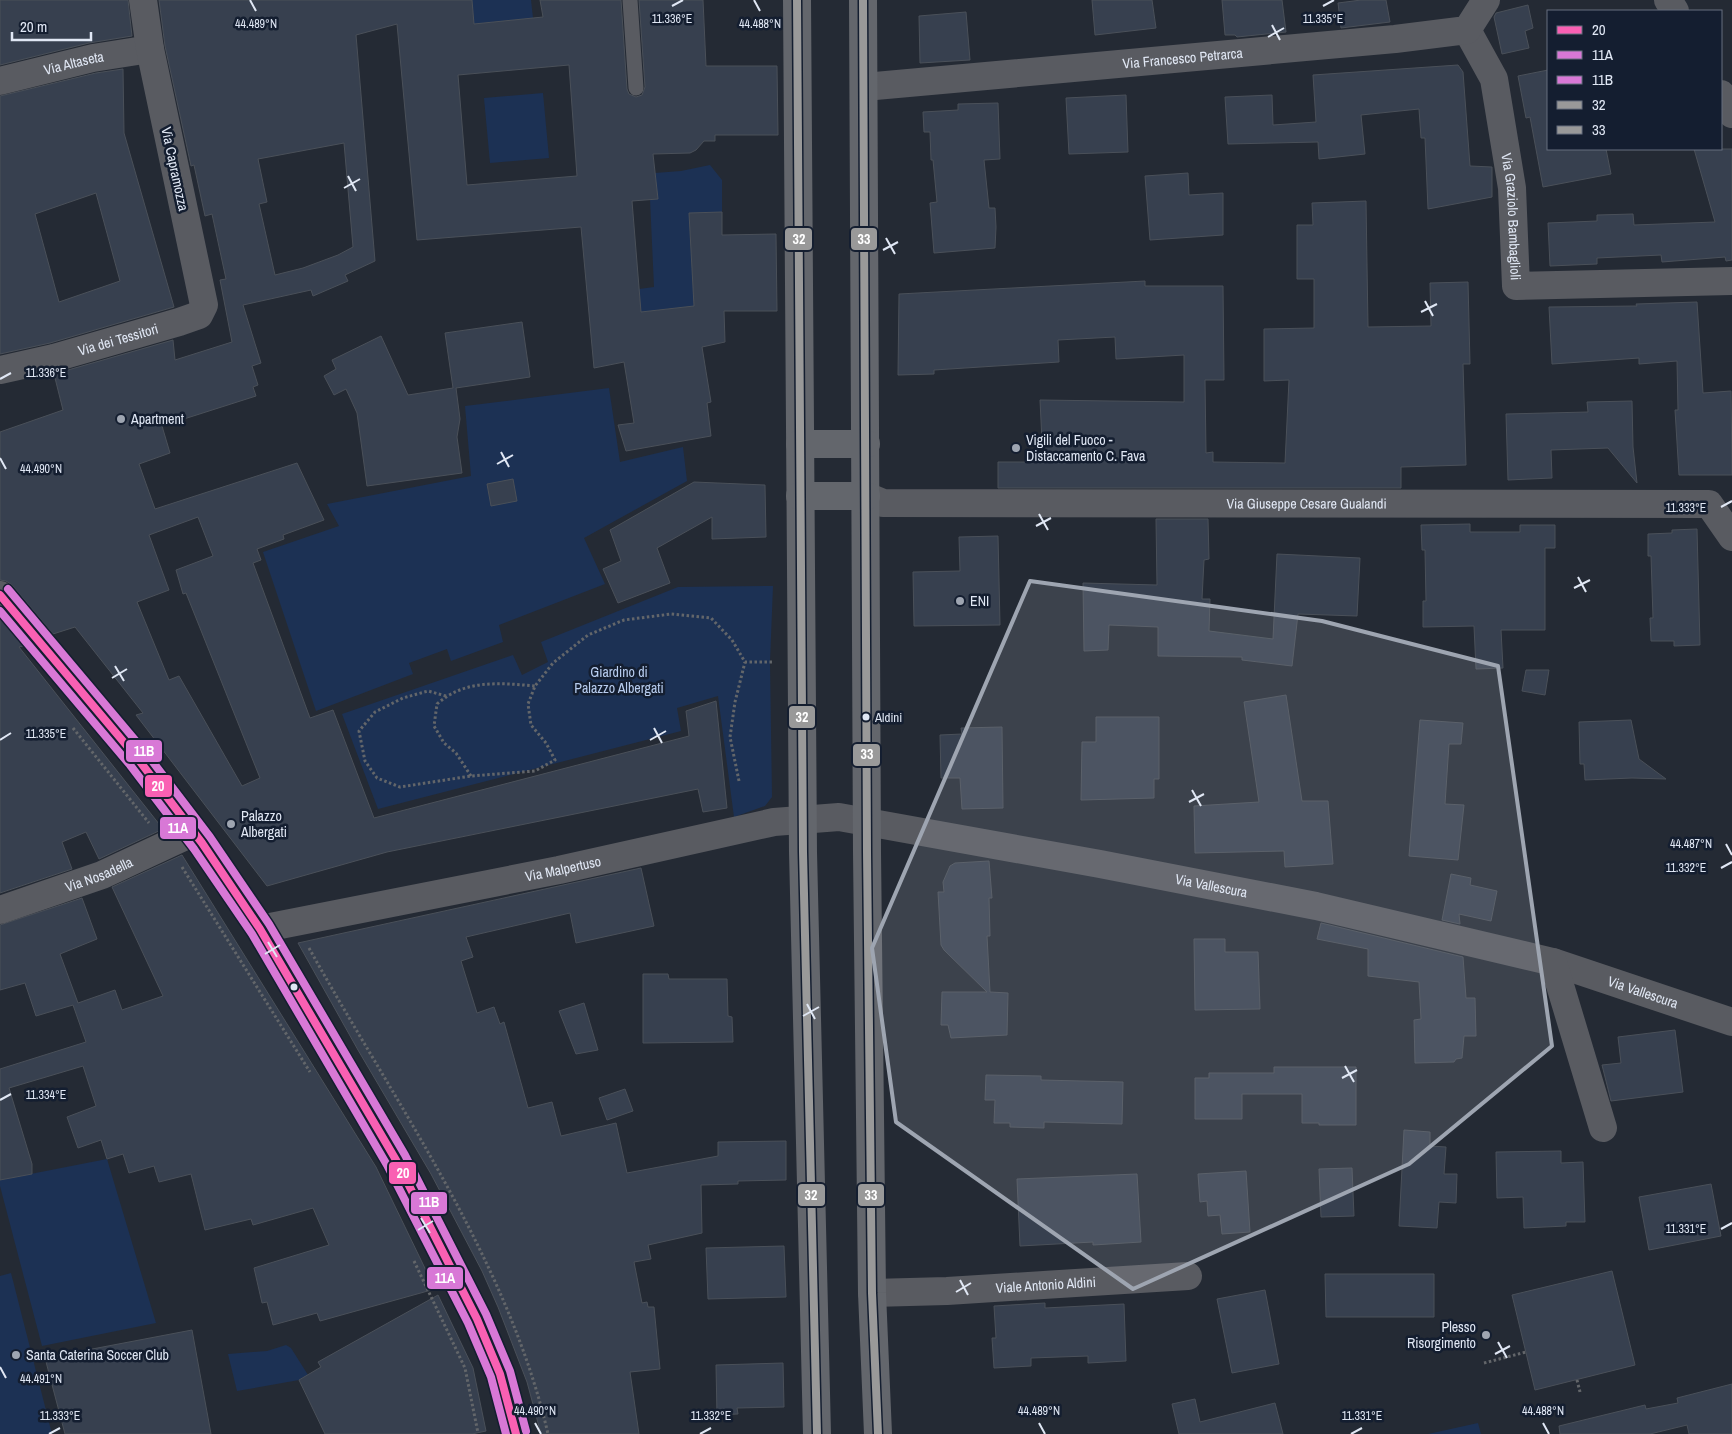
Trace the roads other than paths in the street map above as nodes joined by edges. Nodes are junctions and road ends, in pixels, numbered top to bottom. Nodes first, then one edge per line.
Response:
1 (143, 0) edge
2 (630, 0) edge
3 (797, 0) edge
4 (863, 0) edge
5 (1486, 0) edge
6 (1467, 30) junction
7 (150, 49) junction
8 (0, 81) edge
9 (864, 87) junction
10 (636, 88) dead end
11 (1722, 96) edge
12 (1732, 114) edge
13 (1732, 281) edge
14 (179, 322) joint
15 (0, 370) edge
16 (800, 444) junction
17 (866, 444) junction
18 (800, 496) junction
19 (866, 496) junction
20 (1732, 537) edge
21 (0, 595) edge
22 (803, 820) junction
23 (867, 822) junction
24 (194, 832) junction
25 (0, 910) edge
26 (260, 929) junction
27 (1553, 962) junction
28 (1732, 1022) edge
29 (1603, 1128) dead end
30 (1188, 1276) dead end
31 (872, 1292) junction
32 (516, 1434) edge
33 (817, 1434) edge
34 (878, 1434) edge

1 - 7 street, Via Capramozza
2 - 10 lane
3 - 16 main road
4 - 9 main road
5 - 6 street
6 - 9 street, Via Francesco Petrarca
6 - 13 street, Via Graziolo Bambaglioli
7 - 8 street, Via Altaseta
7 - 14 street, Via Capramozza
9 - 17 main road
11 - 12 street
14 - 15 street, Via dei Tessitori
16 - 17 main road
16 - 18 main road
17 - 19 main road
18 - 19 main road
18 - 22 main road
19 - 20 street, Via Giuseppe Cesare Gualandi
19 - 23 main road
21 - 24 street
22 - 23 street, Via Malpertuso
22 - 26 street, Via Malpertuso
22 - 33 main road
23 - 27 street, Via Vallescura
23 - 31 main road
24 - 25 street, Via Nosadella
24 - 26 street
26 - 32 street
27 - 28 street, Via Vallescura
27 - 29 street
30 - 31 street, Viale Antonio Aldini
31 - 34 main road

